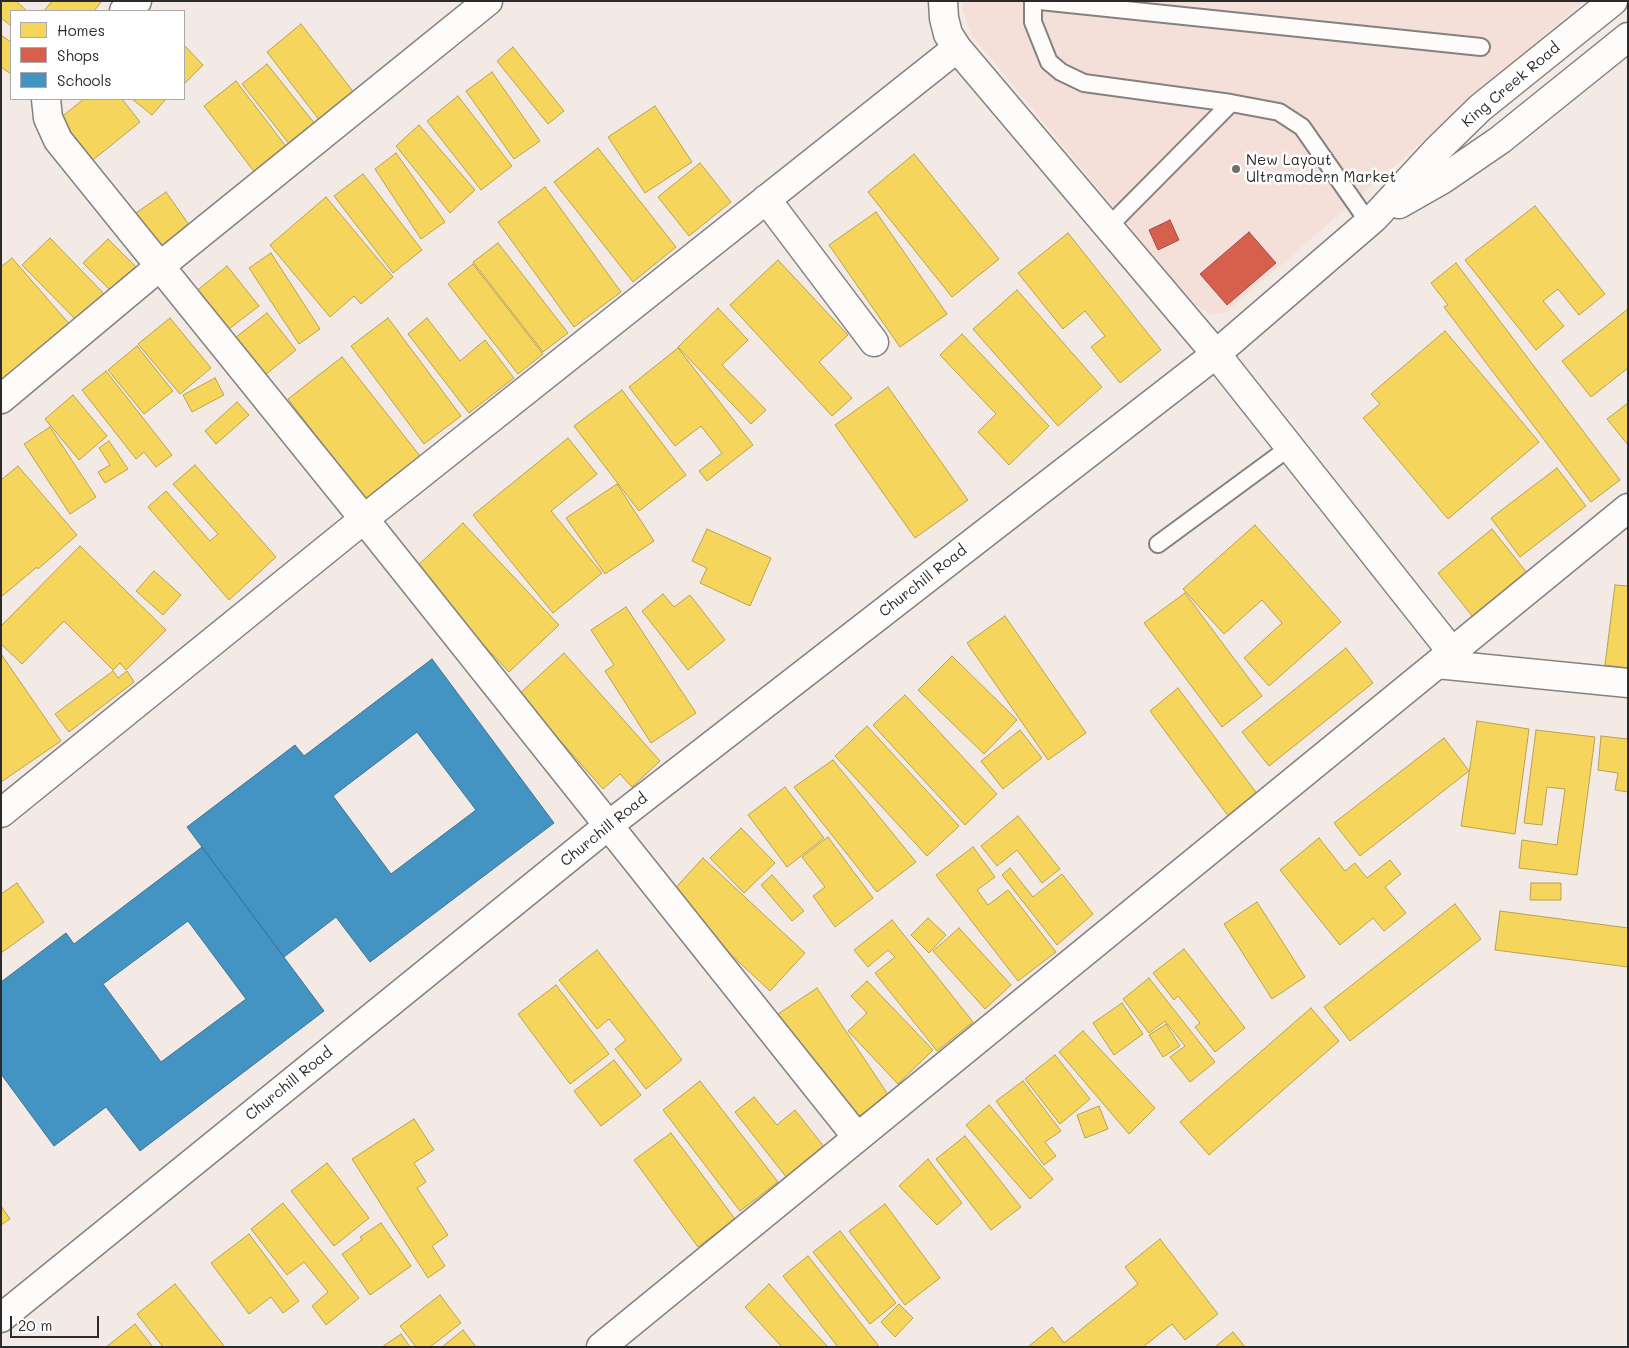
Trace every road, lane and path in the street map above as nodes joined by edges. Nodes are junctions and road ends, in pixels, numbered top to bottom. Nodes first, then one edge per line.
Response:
1 (137, 1) edge
2 (488, 1) edge
3 (943, 1) edge
4 (1033, 1) edge
5 (1040, 1) edge
6 (1613, 1) edge
7 (125, 10) edge
8 (1628, 37) edge
9 (1481, 47) dead end
10 (957, 48) junction
11 (46, 100) edge
12 (1231, 103) junction
13 (766, 199) junction
14 (1371, 221) junction
15 (1108, 227) junction
16 (159, 267) junction
17 (874, 342) dead end
18 (1216, 354) junction
19 (1, 399) edge
20 (1290, 447) junction
21 (1628, 508) edge
22 (364, 519) junction
23 (1158, 544) dead end
24 (1444, 658) junction
25 (1628, 683) edge
26 (1, 813) edge
27 (609, 825) junction
28 (857, 1137) junction
29 (1, 1318) edge
30 (601, 1347) edge

1 - 7 street
2 - 16 street
3 - 10 street
4 - 12 lane
5 - 9 lane
6 - 14 street, King Creek Road
8 - 14 street, King Creek Road
10 - 13 street
10 - 15 street
11 - 16 street
12 - 14 lane
12 - 15 lane
13 - 17 street
13 - 22 street
14 - 18 street, King Creek Road
15 - 18 street
16 - 19 street
16 - 22 street
18 - 20 street
18 - 27 street, Churchill Road
20 - 23 lane
20 - 24 street
21 - 24 street
22 - 26 street
22 - 27 street
24 - 25 street
24 - 28 street
27 - 28 street
27 - 29 street, Churchill Road
28 - 30 street

